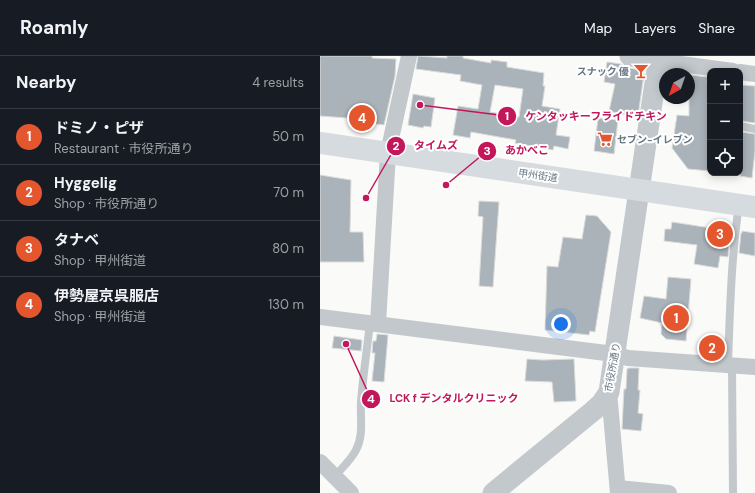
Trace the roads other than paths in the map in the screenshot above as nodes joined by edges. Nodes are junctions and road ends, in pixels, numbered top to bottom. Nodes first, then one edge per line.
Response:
1 (409, 56) edge
2 (630, 56) edge
3 (659, 58) edge
4 (715, 68) edge
5 (743, 72) edge
6 (755, 74) edge
7 (743, 127) edge
8 (755, 129) edge
9 (320, 142) edge
10 (388, 153) junction
11 (638, 189) junction
12 (747, 206) edge
13 (320, 317) edge
14 (374, 323) junction
15 (614, 354) junction
16 (730, 364) junction
17 (755, 367) edge
18 (609, 392) junction
19 (320, 462) edge
20 (334, 476) junction
21 (618, 491) edge
22 (351, 493) edge
23 (493, 493) edge
24 (669, 493) edge
25 (733, 493) edge

1 - 10 street
2 - 3 street
3 - 4 street
3 - 11 street, 市役所通り
5 - 6 street
7 - 8 lane
9 - 10 highway, 甲州街道
10 - 11 highway, 甲州街道
10 - 14 street
11 - 12 highway, 甲州街道
11 - 15 street, 市役所通り
12 - 16 lane
13 - 14 street
14 - 15 street
14 - 20 lane
15 - 16 street
15 - 18 street, 市役所通り
16 - 17 street
16 - 25 lane
18 - 21 street
18 - 23 street, 市役所通り
19 - 20 street
20 - 22 street
21 - 24 street

